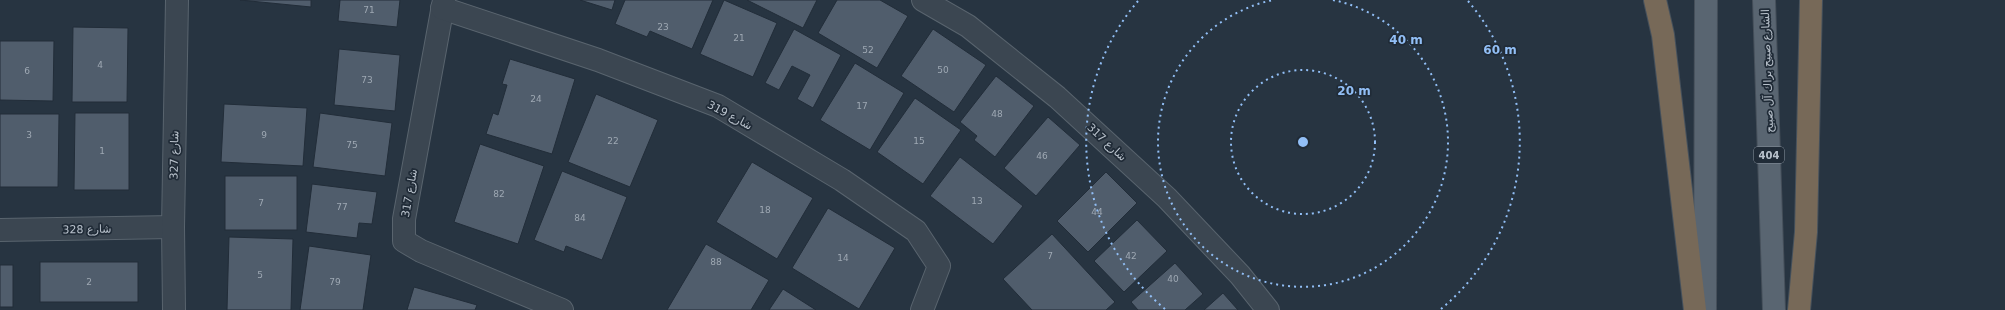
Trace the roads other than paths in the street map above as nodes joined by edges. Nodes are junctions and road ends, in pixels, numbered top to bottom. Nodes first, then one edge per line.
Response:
1 (177, 0) edge
2 (923, 0) edge
3 (1656, 0) edge
4 (1706, 0) edge
5 (1764, 0) edge
6 (1811, 0) edge
7 (443, 4) edge
8 (173, 228) junction
9 (0, 230) edge
10 (174, 310) edge
11 (562, 310) edge
12 (922, 310) edge
13 (1268, 310) edge
14 (1696, 310) edge
15 (1705, 310) edge
16 (1774, 310) edge
17 (1799, 310) edge

1 - 8 street, شارع 327
2 - 13 street, شارع 317
3 - 14 highway
4 - 15 main road
5 - 16 main road, الشارع صبيح براك آل صبيح / 404
6 - 17 highway
7 - 11 street, شارع 317
7 - 12 street, شارع 319
8 - 9 street, شارع 328
8 - 10 street, شارع 327

